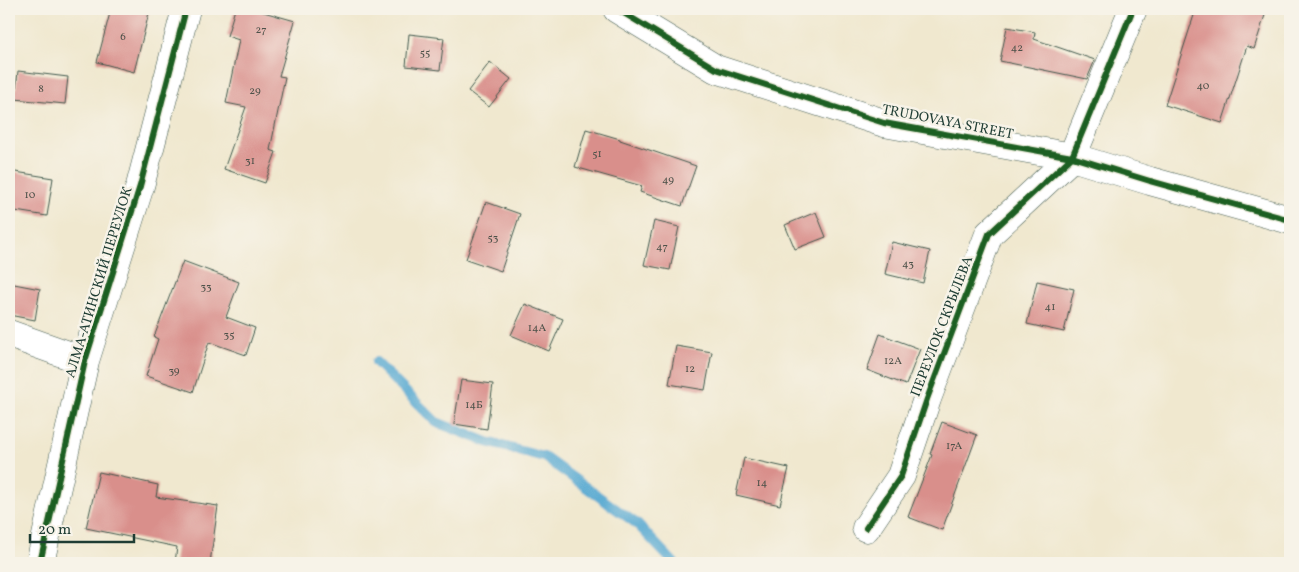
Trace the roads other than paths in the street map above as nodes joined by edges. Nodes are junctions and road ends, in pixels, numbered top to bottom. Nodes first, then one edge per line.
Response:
1 (186, 9) edge
2 (617, 9) edge
3 (1133, 9) edge
4 (1072, 156) junction
5 (1290, 220) edge
6 (9, 334) edge
7 (85, 361) junction
8 (866, 528) dead end
9 (40, 563) edge

1 - 7 street, АЛМА-АТИНСКИЙ ПЕРЕУЛОК
2 - 4 street, TRUDOVAYA STREET
3 - 4 street
4 - 5 street, TRUDOVAYA STREET
4 - 8 street, ПЕРЕУЛОК СКРЫЛЕВА
6 - 7 street
7 - 9 street, АЛМА-АТИНСКИЙ ПЕРЕУЛОК

